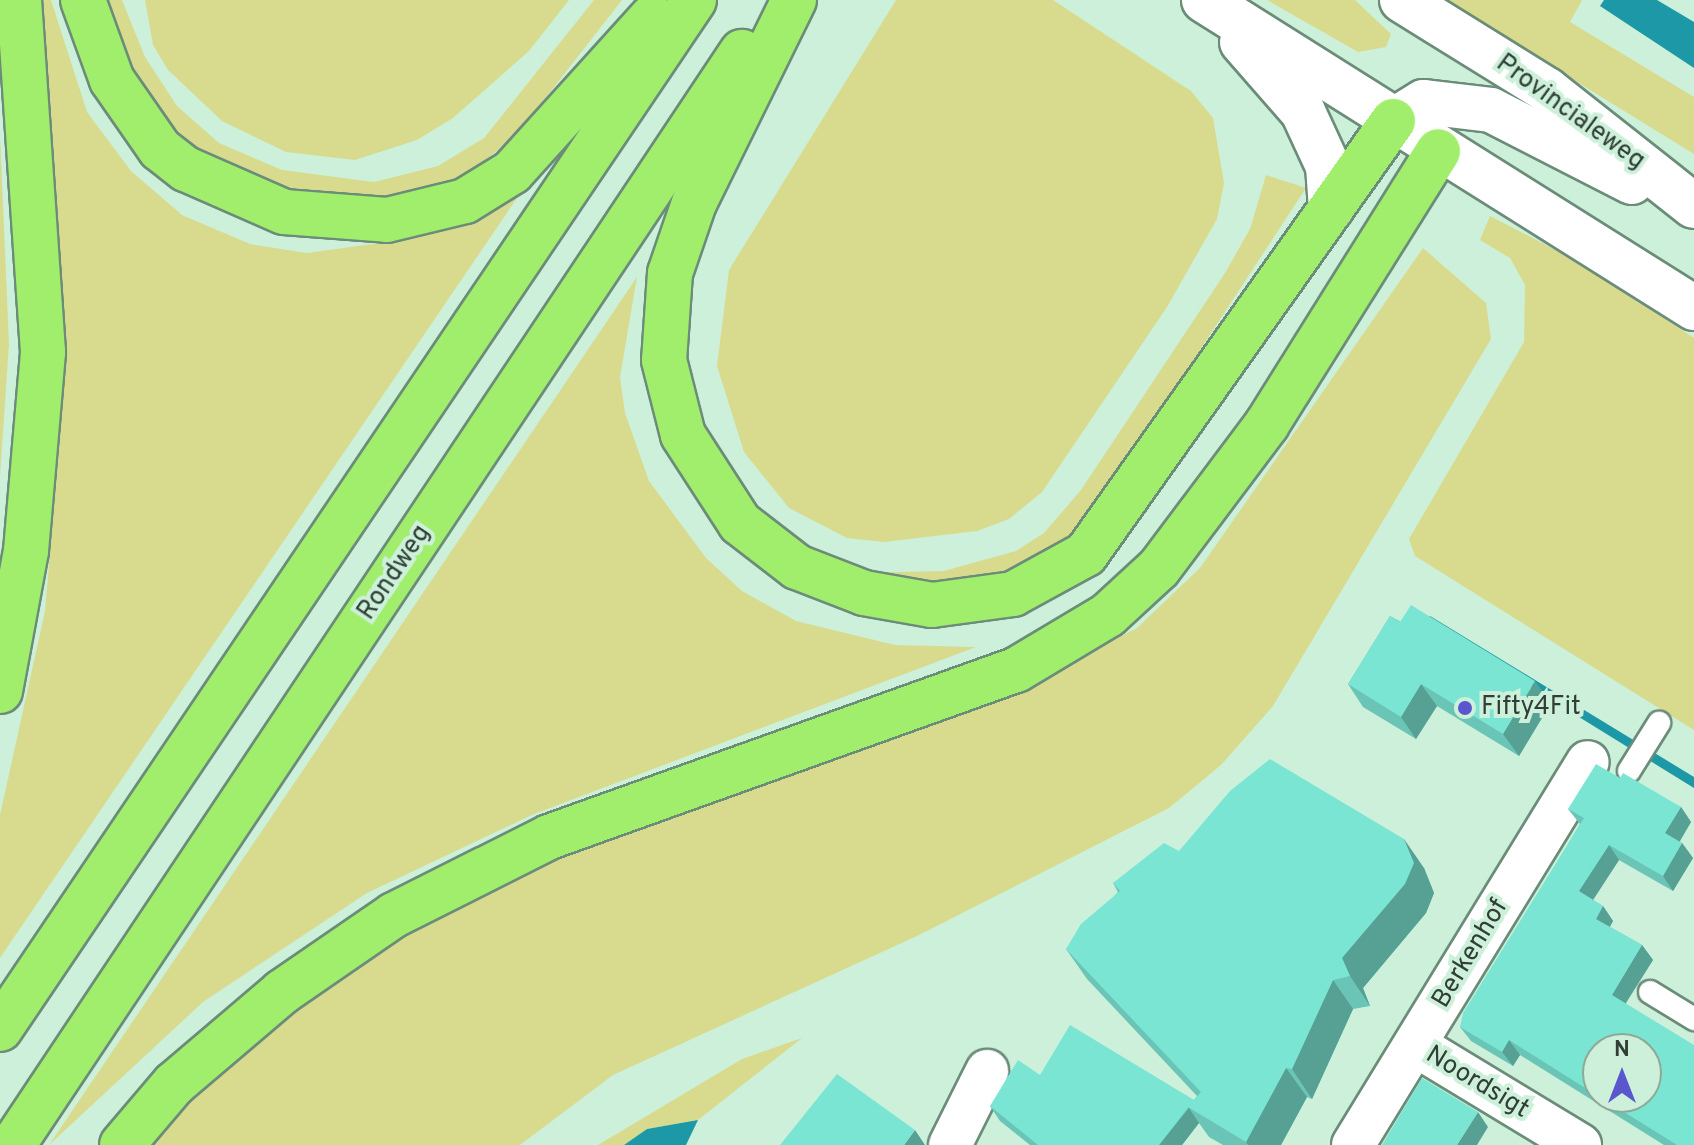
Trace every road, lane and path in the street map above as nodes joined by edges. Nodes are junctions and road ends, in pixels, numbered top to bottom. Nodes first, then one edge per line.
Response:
1 (19, 0) edge
2 (83, 0) edge
3 (667, 0) edge
4 (694, 0) edge
5 (777, 0) edge
6 (794, 0) edge
7 (1402, 0) edge
8 (1205, 1) edge
9 (1442, 25) junction
10 (1451, 100) junction
11 (1393, 121) junction
12 (1438, 151) junction
13 (1694, 206) edge
14 (1331, 209) junction
15 (1694, 215) edge
16 (1694, 308) edge
17 (0, 691) edge
18 (1659, 723) dead end
19 (1588, 762) dead end
20 (1629, 771) dead end
21 (1650, 992) dead end
22 (1694, 1019) edge
23 (0, 1029) edge
24 (1415, 1045) junction
25 (987, 1071) dead end
26 (13, 1145) edge
27 (122, 1145) edge
28 (950, 1145) edge
29 (1353, 1145) edge
30 (1580, 1145) edge

1 - 17 highway
2 - 3 highway
4 - 23 highway
5 - 26 highway, Rondweg
6 - 14 highway
7 - 9 main road, Provincialeweg
8 - 11 main road
8 - 14 main road
9 - 10 main road
9 - 13 main road, Provincialeweg
10 - 11 main road
10 - 12 main road
10 - 15 main road, Provincialeweg
11 - 12 main road
11 - 14 highway
12 - 16 main road
12 - 27 highway
18 - 20 lane
19 - 24 street, Berkenhof
21 - 22 lane
24 - 29 street, Berkenhof
24 - 30 street, Noordsigt
25 - 28 street

